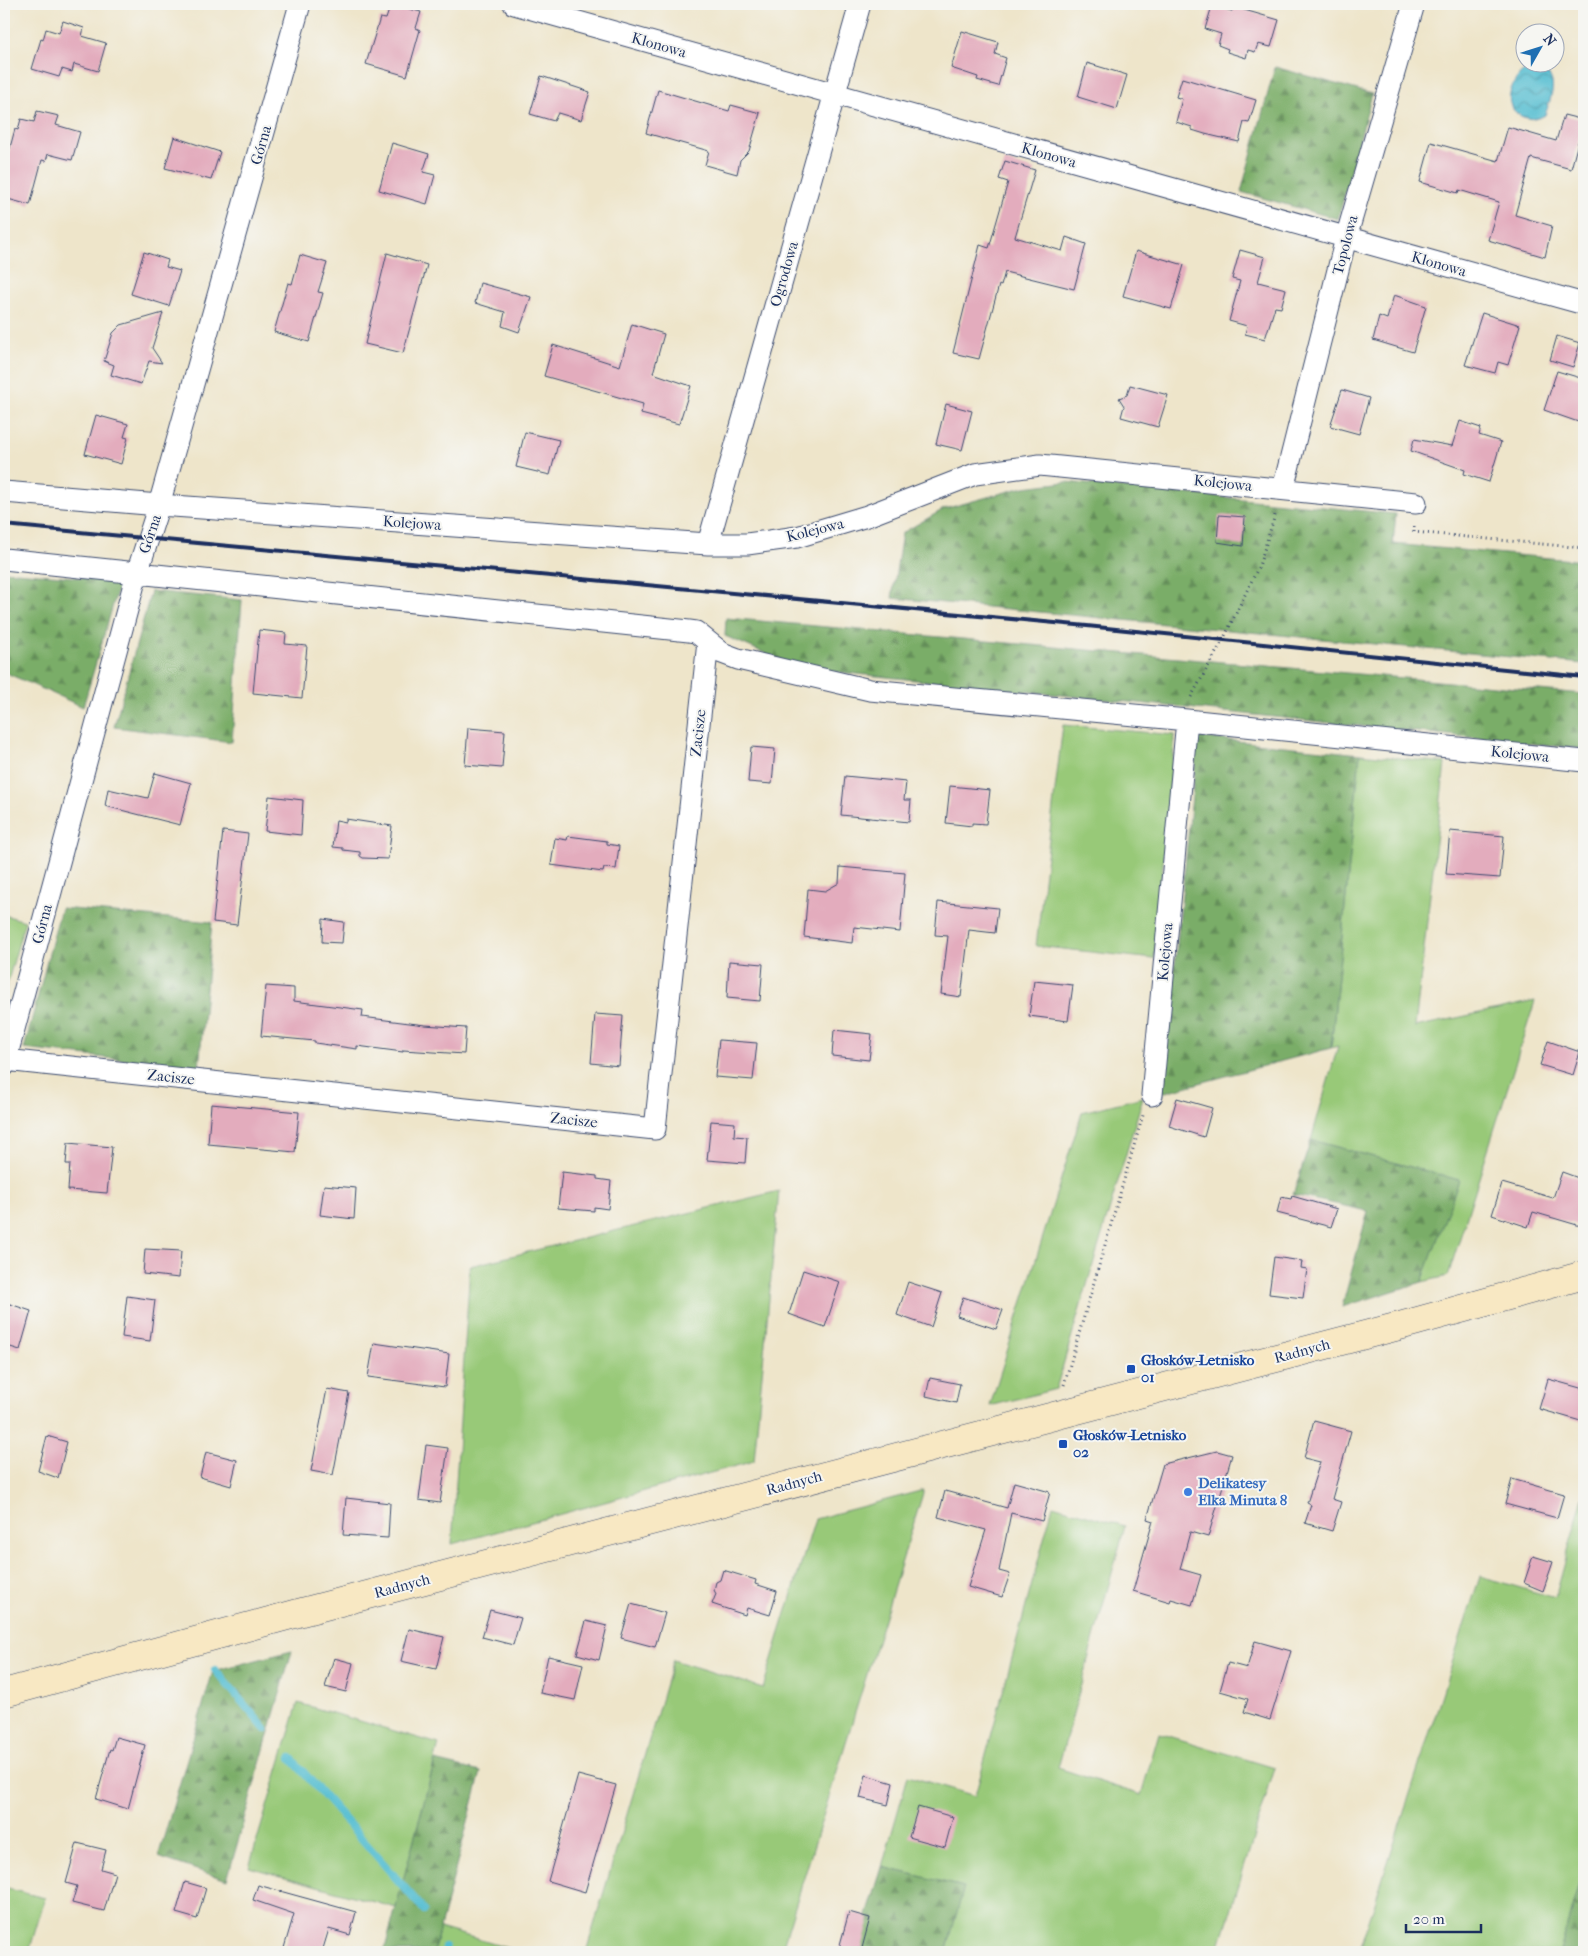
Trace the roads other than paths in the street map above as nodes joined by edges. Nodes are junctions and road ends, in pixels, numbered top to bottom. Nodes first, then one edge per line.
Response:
1 (300, 4) edge
2 (514, 4) edge
3 (860, 4) edge
4 (1414, 4) edge
5 (833, 95) junction
6 (1346, 238) junction
7 (1584, 304) edge
8 (1283, 489) junction
9 (4, 492) edge
10 (1416, 502) road end
11 (159, 505) junction
12 (708, 544) junction
13 (4, 560) edge
14 (137, 573) junction
15 (708, 642) junction
16 (1183, 720) junction
17 (1584, 761) edge
18 (5, 1063) edge
19 (1152, 1095) dead end
20 (1584, 1275) edge
21 (4, 1693) edge

1 - 11 street, Górna
2 - 5 street, Klonowa
3 - 5 street, Ogrodowa
4 - 6 street, Topolowa
5 - 6 street, Klonowa
5 - 12 street, Ogrodowa
6 - 7 street, Klonowa
6 - 8 street, Topolowa
8 - 10 street, Kolejowa
8 - 12 street, Kolejowa
9 - 11 street, Kolejowa
11 - 12 street, Kolejowa
11 - 14 street, Górna
13 - 14 street, Kolejowa
14 - 15 street, Kolejowa
14 - 18 street, Górna
15 - 16 street, Kolejowa
15 - 18 street, Zacisze
16 - 17 street, Kolejowa
16 - 19 street, Kolejowa
20 - 21 street, Radnych

